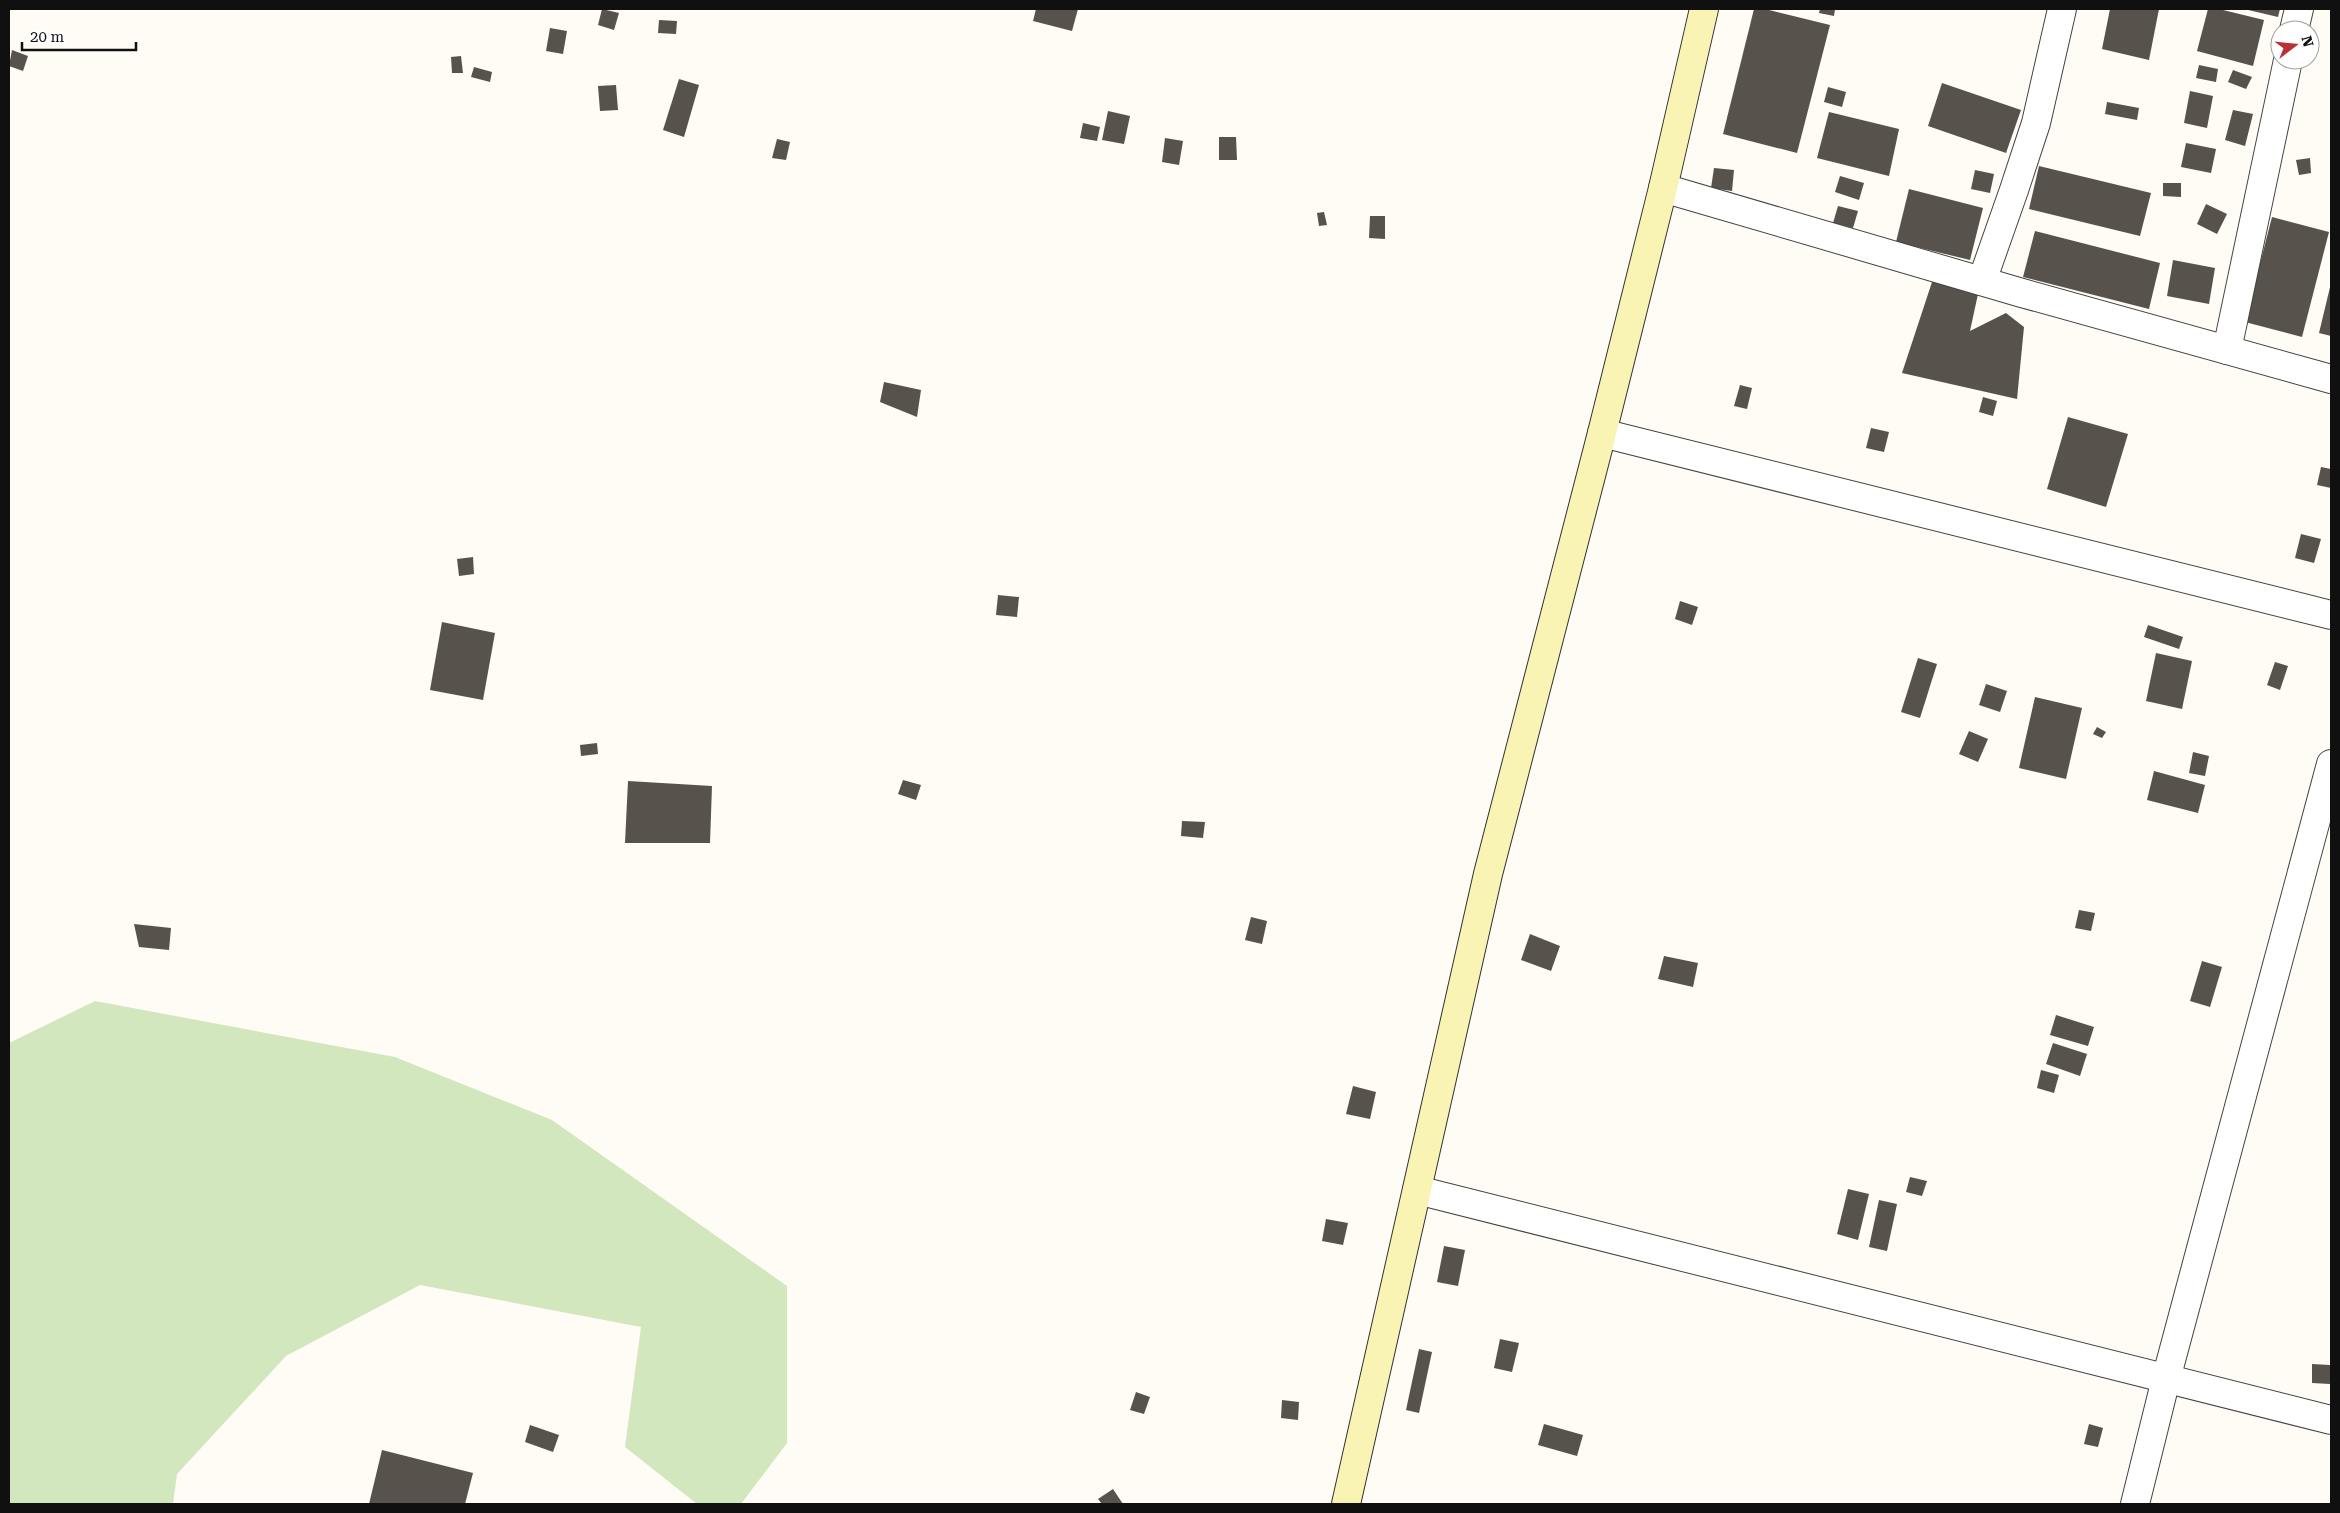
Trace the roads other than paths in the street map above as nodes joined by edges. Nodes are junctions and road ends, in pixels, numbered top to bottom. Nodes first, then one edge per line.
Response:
1 (1704, 9) edge
2 (2062, 9) edge
3 (2286, 70) edge
4 (1663, 188) junction
5 (1982, 281) junction
6 (2227, 350) junction
7 (2331, 379) edge
8 (1602, 433) junction
9 (2331, 615) edge
10 (2331, 764) edge
11 (1417, 1190) junction
12 (2166, 1378) junction
13 (2331, 1420) edge
14 (1346, 1504) edge
15 (2135, 1504) edge

1 - 4 street
2 - 5 street
3 - 6 street
4 - 5 street
4 - 8 street
5 - 6 street
6 - 7 street
8 - 9 street
8 - 11 street
10 - 12 street
11 - 12 street
11 - 14 street
12 - 13 street
12 - 15 street

